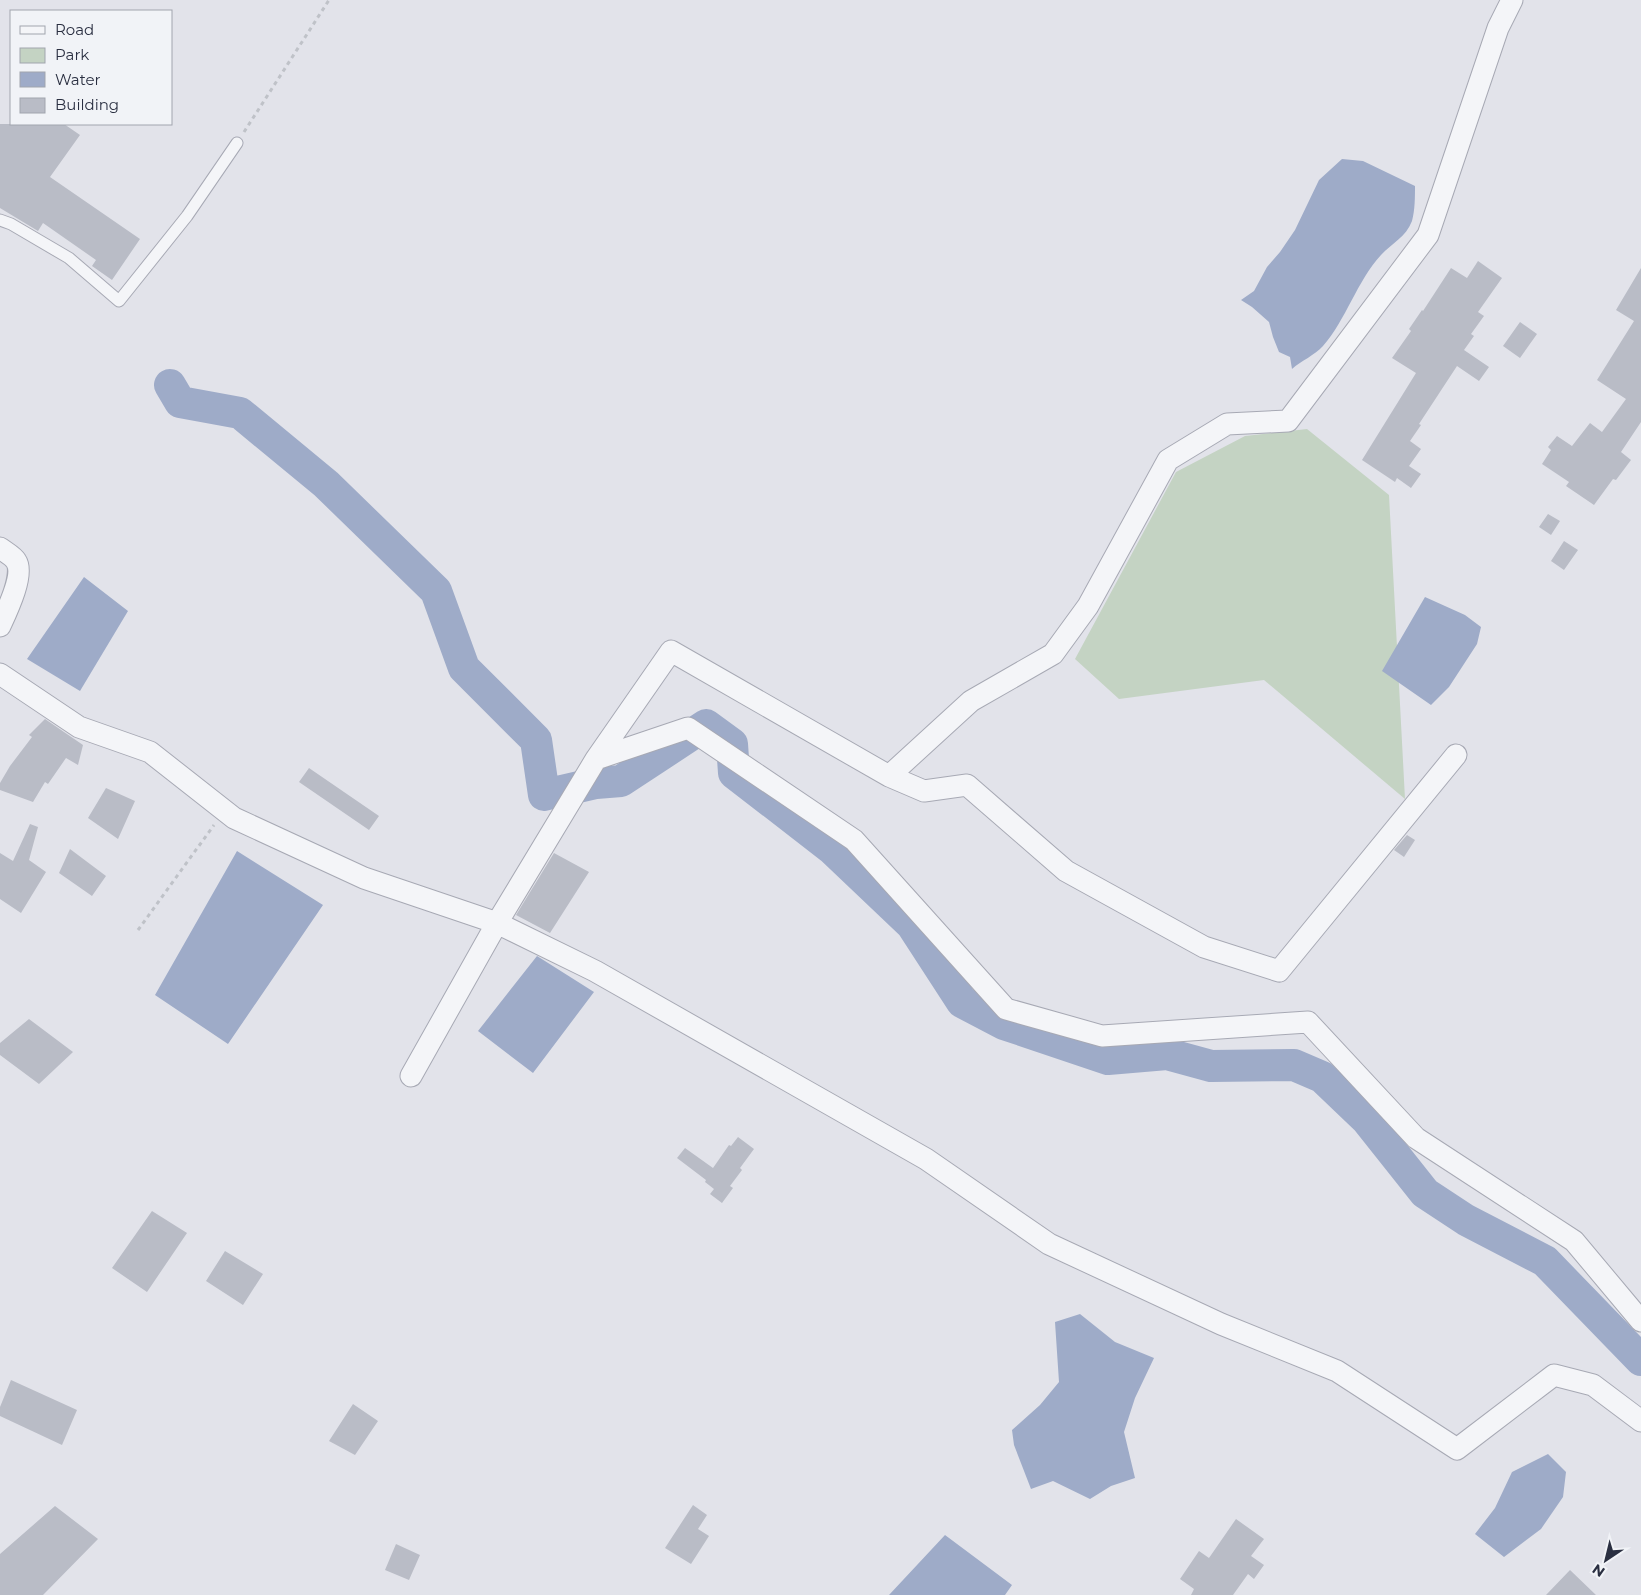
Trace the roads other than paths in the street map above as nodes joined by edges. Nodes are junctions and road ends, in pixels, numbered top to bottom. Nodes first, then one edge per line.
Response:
1 (1512, 0) edge
2 (237, 143) road end
3 (0, 220) edge
4 (0, 548) edge
5 (0, 626) edge
6 (0, 674) edge
7 (1456, 755) dead end
8 (596, 759) junction
9 (889, 776) junction
10 (497, 924) junction
11 (411, 1076) dead end
12 (1641, 1321) edge
13 (1641, 1421) edge

1 - 9 street
2 - 3 lane
4 - 5 street
6 - 10 street
7 - 9 street
8 - 9 street
8 - 10 street
8 - 12 street
10 - 11 street
10 - 13 street

